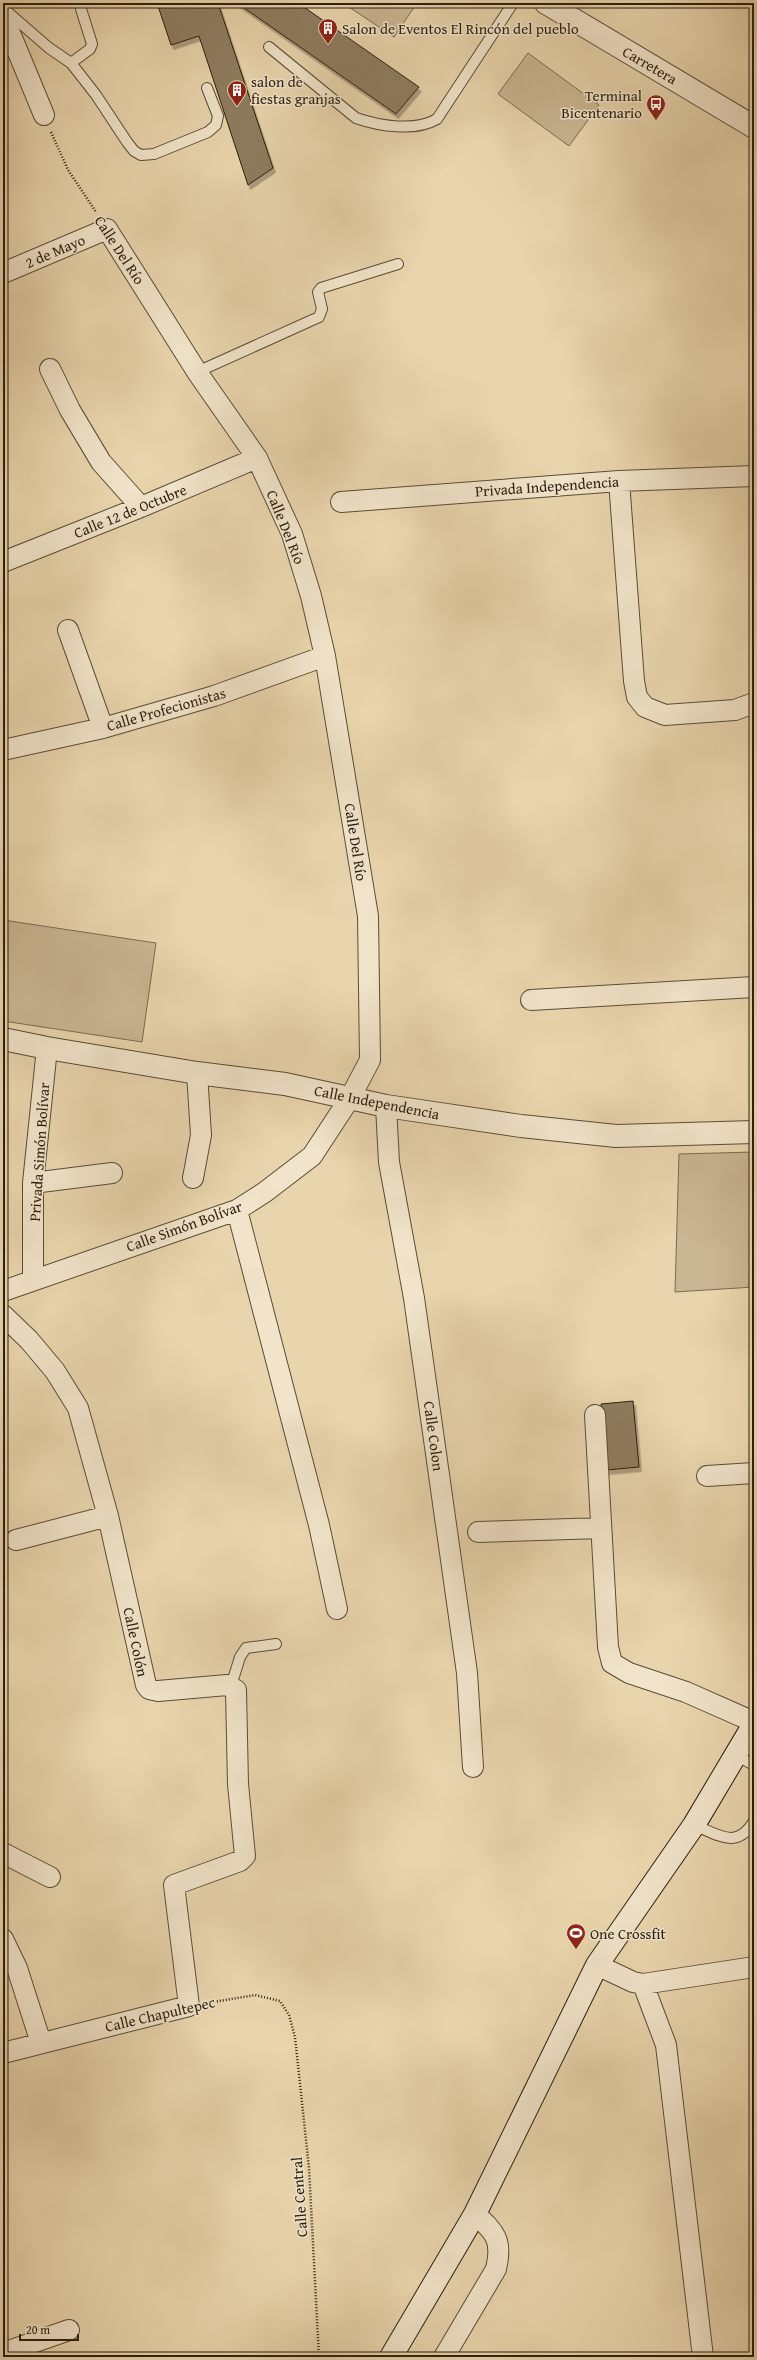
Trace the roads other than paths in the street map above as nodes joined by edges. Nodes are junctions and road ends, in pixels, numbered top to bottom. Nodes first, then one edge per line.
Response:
1 (513, 3) edge
2 (546, 3) edge
3 (3, 8) edge
4 (81, 9) dead end
5 (3, 16) edge
6 (269, 47) dead end
7 (71, 63) junction
8 (208, 88) dead end
9 (44, 115) road end
10 (754, 127) edge
11 (107, 229) joint
12 (398, 264) dead end
13 (3, 273) edge
14 (50, 369) dead end
15 (197, 372) junction
16 (257, 458) junction
17 (754, 476) edge
18 (619, 481) junction
19 (341, 502) dead end
20 (141, 507) junction
21 (3, 562) edge
22 (68, 630) dead end
23 (325, 656) junction
24 (754, 703) edge
25 (103, 728) junction
26 (3, 750) edge
27 (754, 987) edge
28 (531, 1000) dead end
29 (3, 1039) edge
30 (47, 1048) junction
31 (197, 1073) junction
32 (350, 1098) junction
33 (386, 1106) junction
34 (754, 1132) edge
35 (112, 1173) dead end
36 (193, 1178) dead end
37 (33, 1183) junction
38 (237, 1210) junction
39 (33, 1279) junction
40 (3, 1291) edge
41 (3, 1315) edge
42 (595, 1415) dead end
43 (754, 1473) edge
44 (707, 1476) dead end
45 (108, 1516) junction
46 (602, 1528) junction
47 (478, 1532) dead end
48 (16, 1540) dead end
49 (337, 1609) dead end
50 (276, 1644) dead end
51 (231, 1686) junction
52 (754, 1723) edge
53 (745, 1760) edge
54 (473, 1767) dead end
55 (754, 1822) edge
56 (694, 1825) junction
57 (3, 1853) edge
58 (50, 1877) dead end
59 (3, 1939) edge
60 (597, 1965) junction
61 (754, 1967) edge
62 (643, 1984) junction
63 (41, 2043) junction
64 (3, 2053) edge
65 (475, 2214) junction
66 (69, 2330) dead end
67 (3, 2353) edge
68 (391, 2357) edge
69 (444, 2357) edge
70 (703, 2357) edge

1 - 6 lane
2 - 10 street, Carretera
3 - 7 lane
4 - 7 lane
5 - 9 street
7 - 8 lane
11 - 13 street, 2 de Mayo
11 - 15 street, Calle Del Río
12 - 15 lane
14 - 20 street
15 - 16 street, Calle Del Río
16 - 20 street, Calle 12 de Octubre
16 - 23 street, Calle Del Río
17 - 18 street, Privada Independencia
18 - 19 street, Privada Independencia
18 - 24 street
20 - 21 street, Calle 12 de Octubre
22 - 25 street
23 - 25 street, Calle Profecionistas
23 - 32 street, Calle Del Río
25 - 26 street, Calle Profecionistas
27 - 28 street
29 - 30 street, Calle Independencia
30 - 31 street, Calle Independencia
30 - 37 street, Privada Simón Bolívar
31 - 32 street, Calle Independencia
31 - 36 street
32 - 33 street, Calle Independencia
32 - 38 street, Calle Simón Bolívar
33 - 34 street, Calle Independencia
33 - 54 street, Calle Colon
35 - 37 street
37 - 39 street, Privada Simón Bolívar
38 - 39 street, Calle Simón Bolívar
38 - 49 street
39 - 40 street, Calle Simón Bolívar
41 - 45 street, Calle Colón
42 - 46 street
43 - 44 street
45 - 48 street
45 - 51 street, Calle Colón
46 - 47 street
46 - 52 street
50 - 51 lane
51 - 63 street, Calle Chapultepec
52 - 53 street
53 - 56 street
55 - 56 lane
56 - 60 street
57 - 58 street
59 - 63 street
60 - 62 street
60 - 65 street
61 - 62 street
62 - 70 street
63 - 64 street, Calle Chapultepec
65 - 68 street
65 - 69 street
66 - 67 street

